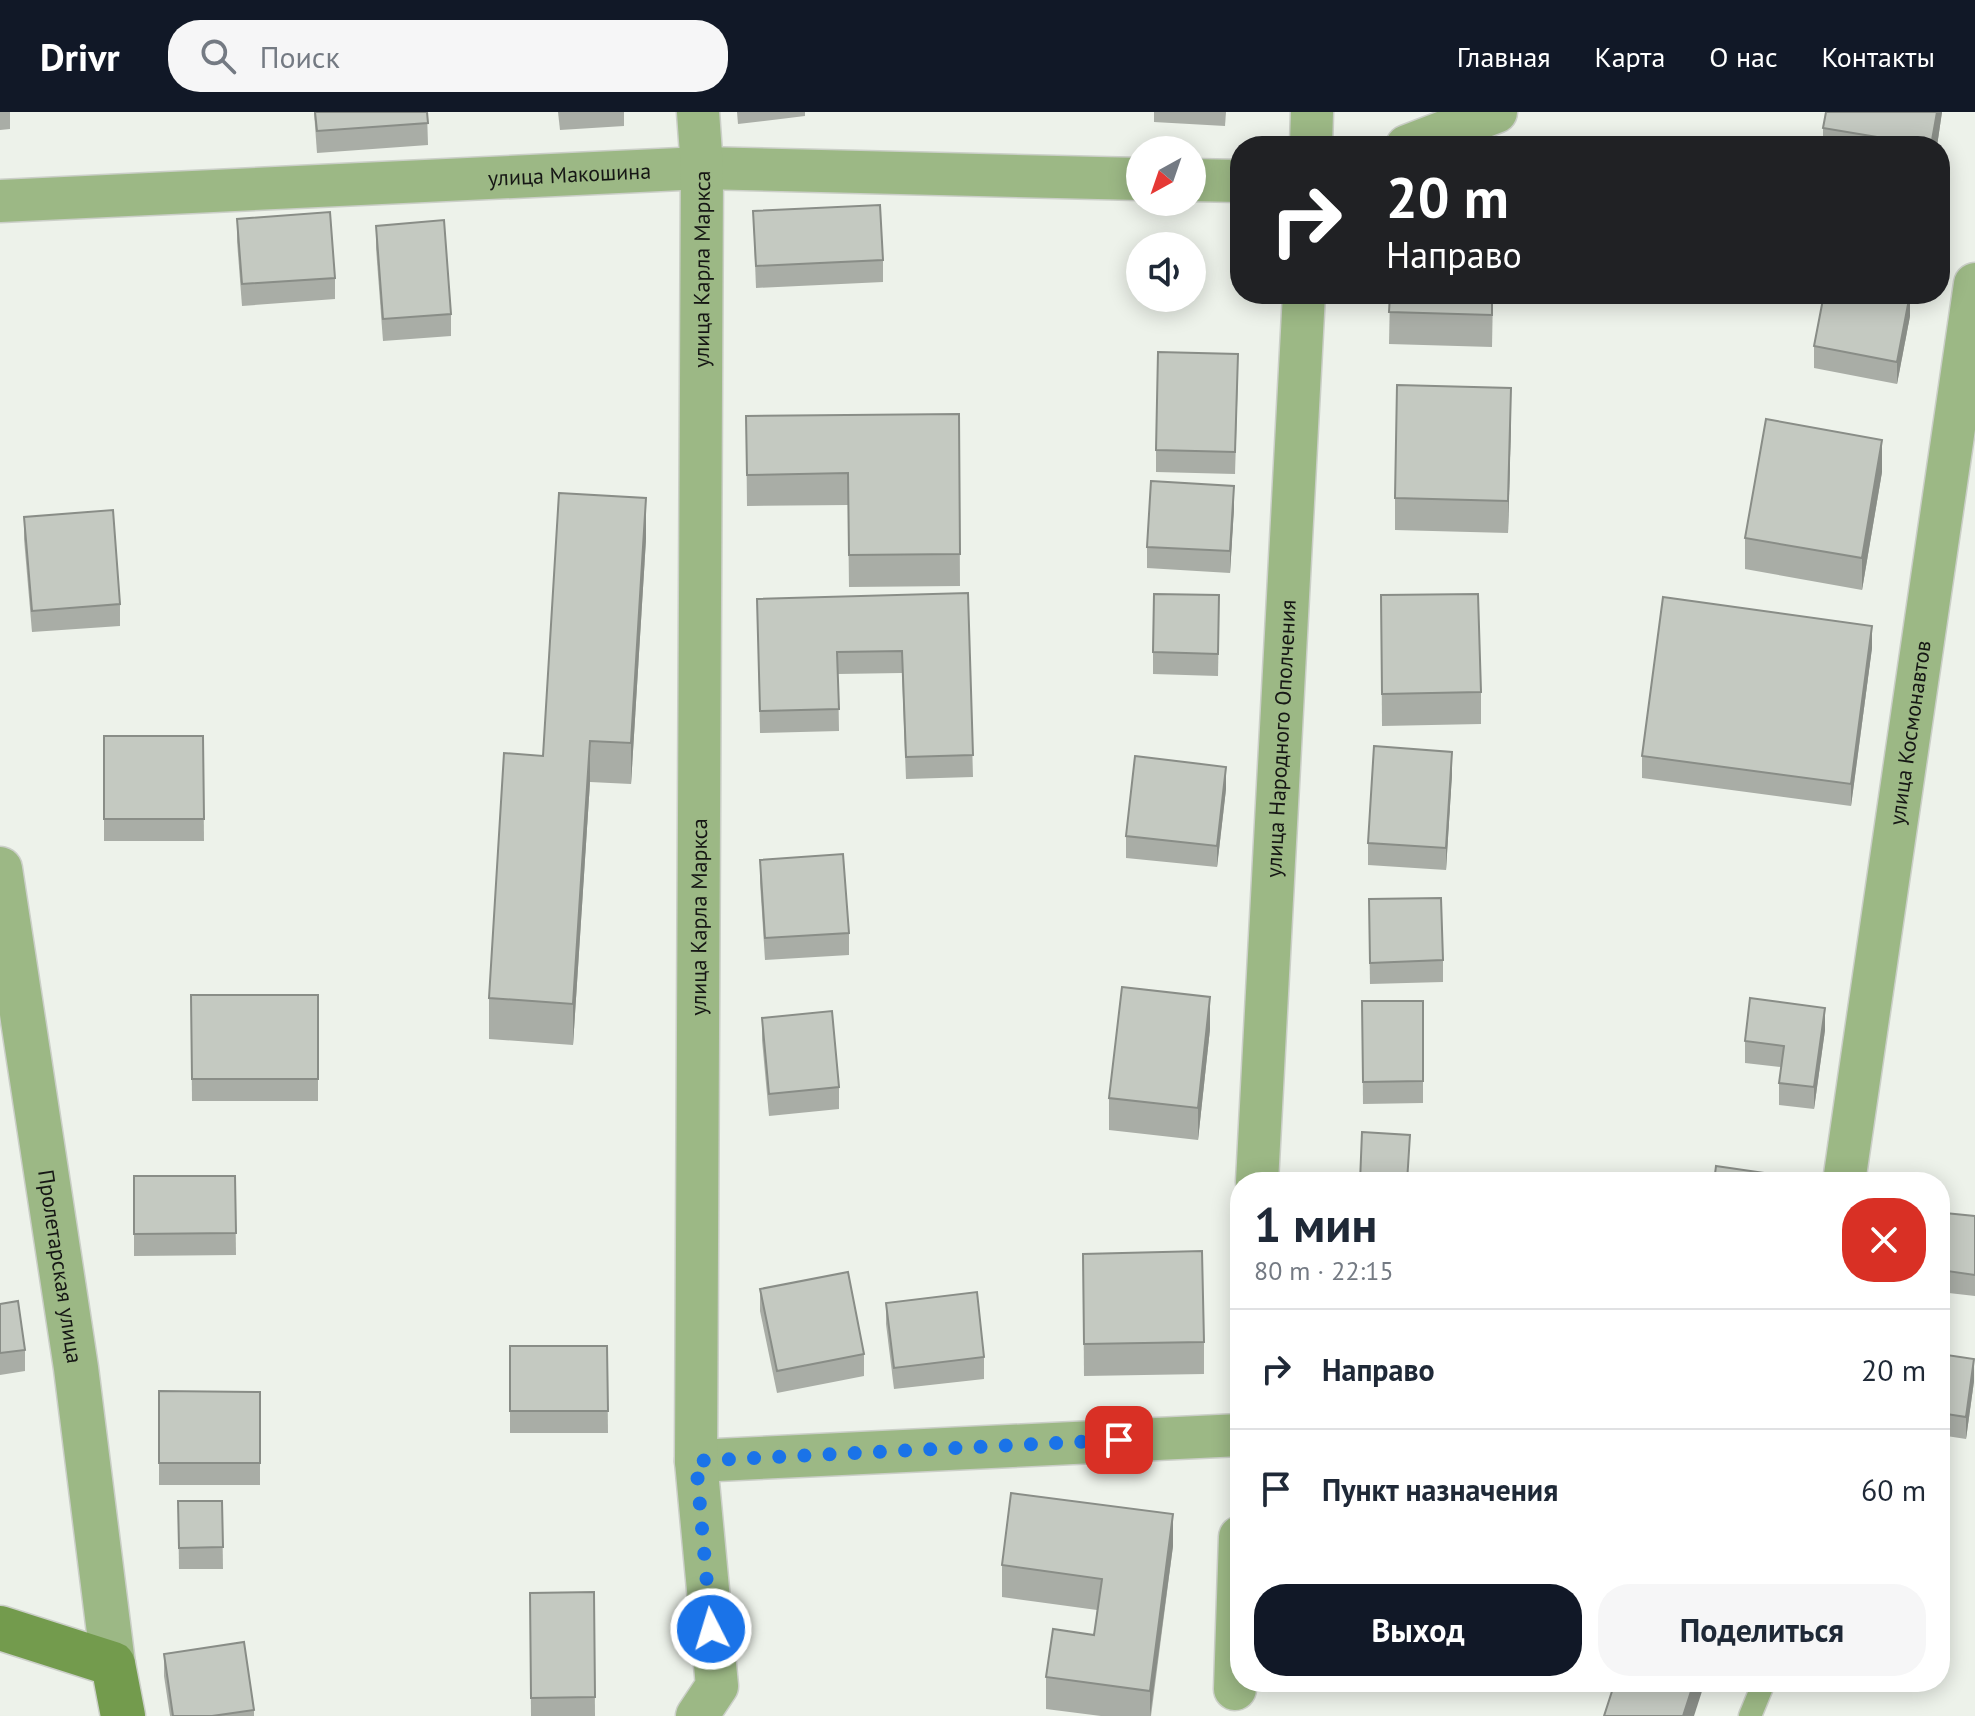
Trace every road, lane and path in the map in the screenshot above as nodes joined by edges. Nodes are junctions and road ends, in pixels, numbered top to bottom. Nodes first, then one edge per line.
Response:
1 (698, 112) edge
2 (1312, 112) edge
3 (1496, 112) edge
4 (1311, 136) edge
5 (1433, 136) edge
6 (702, 168) junction
7 (1126, 179) edge
8 (1206, 180) edge
9 (1230, 181) edge
10 (0, 201) edge
11 (1975, 284) edge
12 (1303, 304) edge
13 (1971, 333) edge
14 (0, 869) edge
15 (1258, 1172) edge
16 (1845, 1172) edge
17 (1230, 1435) edge
18 (696, 1461) junction
19 (0, 1628) edge
20 (113, 1664) junction
21 (1760, 1692) edge
22 (123, 1716) edge
23 (697, 1716) edge
24 (1750, 1716) edge

1 - 6 street, улица Карла Маркса
2 - 4 street
3 - 5 street
6 - 7 street, улица Макошина
6 - 10 street, улица Макошина
6 - 18 street, улица Карла Маркса
8 - 9 street
11 - 13 street, улица Космонавтов
12 - 15 street, улица Народного Ополчения
13 - 16 street, улица Космонавтов
14 - 20 street, Пролетарская улица
17 - 18 street
18 - 23 street, улица Карла Маркса
19 - 20 main road
20 - 22 main road
21 - 24 lane

